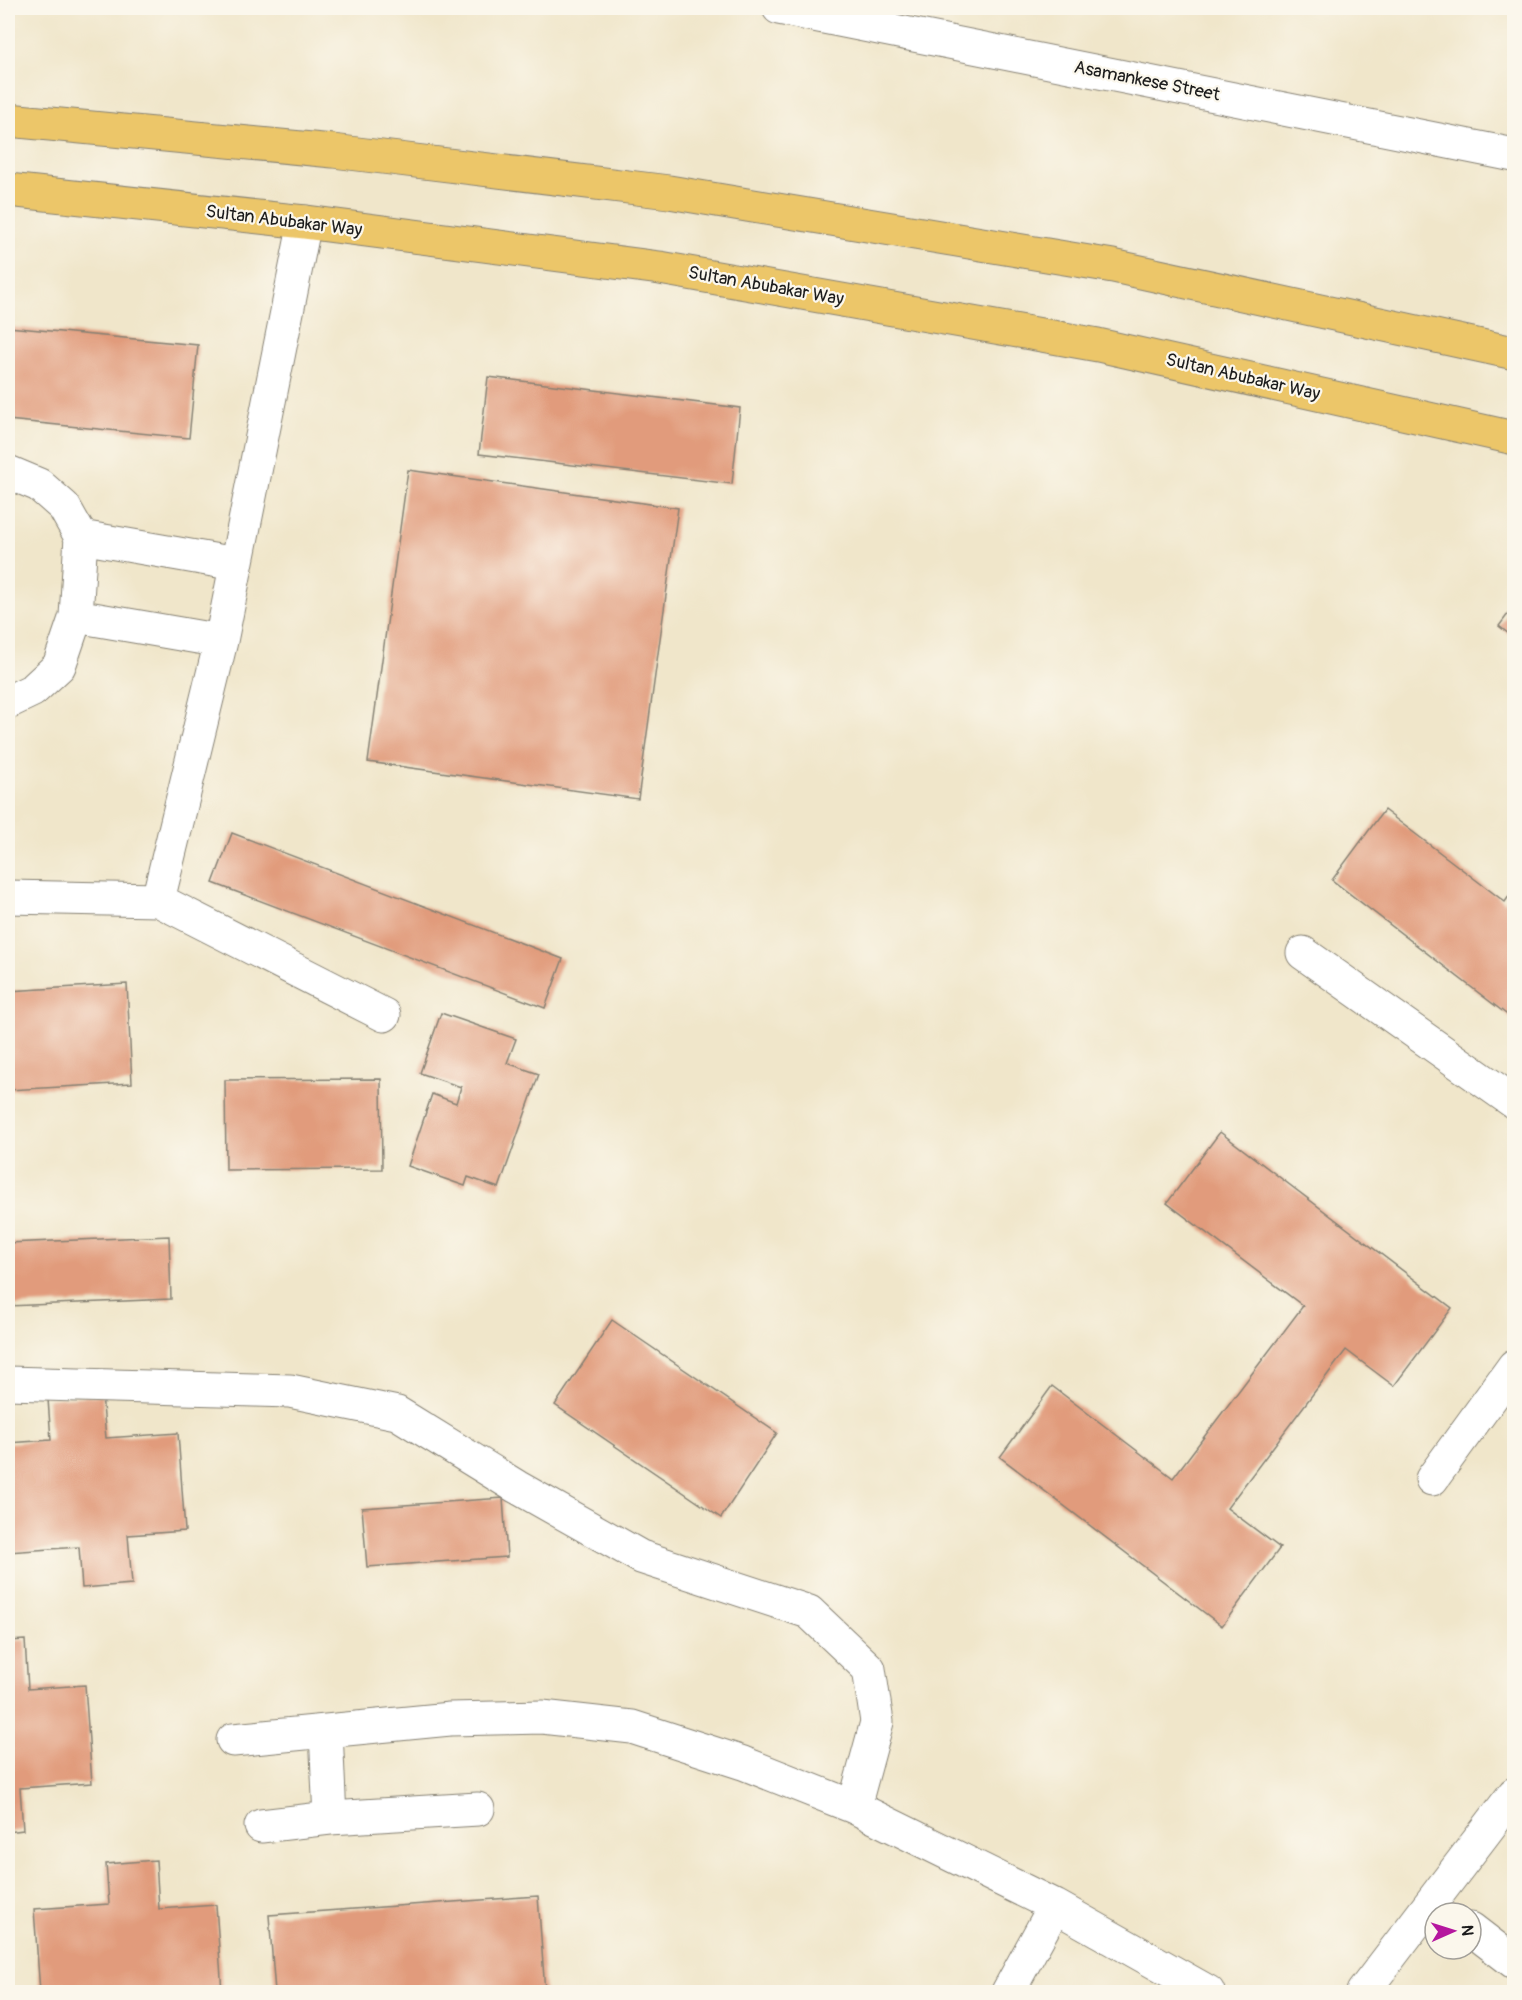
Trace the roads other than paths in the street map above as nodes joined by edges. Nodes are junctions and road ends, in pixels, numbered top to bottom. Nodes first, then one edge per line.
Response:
1 (779, 8) edge
2 (8, 120) edge
3 (1515, 155) edge
4 (8, 190) edge
5 (305, 222) junction
6 (1515, 353) edge
7 (1515, 438) edge
8 (8, 472) edge
9 (81, 537) junction
10 (236, 564) junction
11 (75, 616) junction
12 (221, 641) junction
13 (8, 702) edge
14 (8, 897) edge
15 (158, 900) junction
16 (1303, 953) dead end
17 (384, 1015) dead end
18 (1515, 1102) edge
19 (1515, 1366) edge
20 (8, 1383) edge
21 (1432, 1479) dead end
22 (326, 1731) junction
23 (233, 1740) dead end
24 (1515, 1794) edge
25 (854, 1807) junction
26 (478, 1809) dead end
27 (330, 1818) junction
28 (261, 1826) dead end
29 (1444, 1901) edge
30 (1056, 1906) junction
31 (1423, 1926) edge
32 (1483, 1938) edge
33 (1515, 1962) edge
34 (1008, 1992) edge
35 (1208, 1992) edge
36 (1363, 1992) edge

1 - 3 street, Asamankese Street
2 - 6 main road
4 - 5 main road, Sultan Abubakar Way
5 - 7 main road, Sultan Abubakar Way
5 - 10 street
8 - 9 street
9 - 10 street
9 - 11 street
10 - 12 street
11 - 12 street
11 - 13 street
12 - 15 street
14 - 15 street
15 - 17 street
16 - 18 street
19 - 21 street
20 - 25 street
22 - 23 street
22 - 25 street
22 - 27 street
24 - 29 street
25 - 30 street
26 - 27 street
27 - 28 street
30 - 34 street
30 - 35 street
31 - 36 street
32 - 33 street

